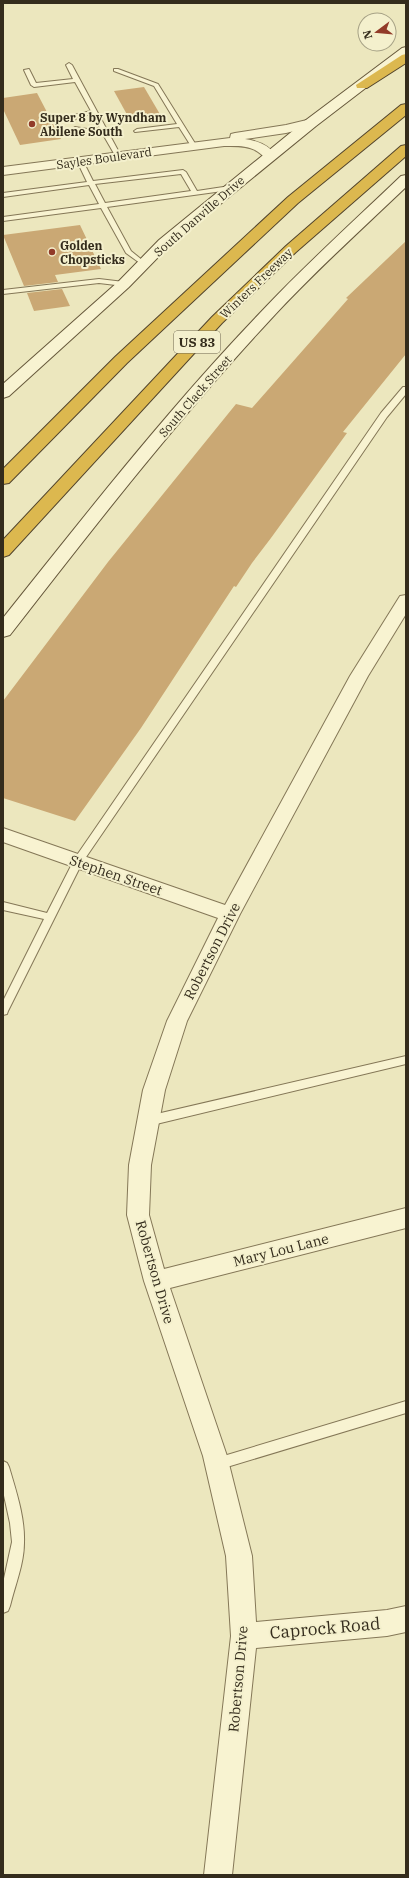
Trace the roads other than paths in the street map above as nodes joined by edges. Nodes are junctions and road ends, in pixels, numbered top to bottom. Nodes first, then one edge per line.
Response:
1 (406, 51) edge
2 (406, 58) edge
3 (69, 65) dead end
4 (27, 70) dead end
5 (116, 70) dead end
6 (77, 80) junction
7 (362, 85) junction
8 (406, 108) edge
9 (94, 112) junction
10 (70, 121) dead end
11 (311, 123) junction
12 (181, 125) junction
13 (75, 129) dead end
14 (103, 129) junction
15 (137, 131) dead end
16 (199, 144) junction
17 (406, 149) edge
18 (118, 156) junction
19 (270, 156) junction
20 (80, 161) junction
21 (3, 171) edge
22 (91, 183) junction
23 (404, 183) edge
24 (230, 188) junction
25 (195, 193) junction
26 (3, 195) edge
27 (102, 205) junction
28 (3, 219) edge
29 (144, 264) junction
30 (124, 284) junction
31 (3, 292) edge
32 (406, 389) edge
33 (3, 393) edge
34 (3, 479) edge
35 (3, 551) edge
36 (406, 600) edge
37 (3, 631) edge
38 (3, 835) edge
39 (78, 861) junction
40 (3, 906) edge
41 (230, 914) junction
42 (50, 917) junction
43 (3, 1011) edge
44 (406, 1060) edge
45 (148, 1121) junction
46 (406, 1218) edge
47 (156, 1281) junction
48 (406, 1407) edge
49 (217, 1464) junction
50 (3, 1467) edge
51 (3, 1606) edge
52 (406, 1619) edge
53 (244, 1636) junction
54 (218, 1875) edge

1 - 7 main road, South Danville Drive
2 - 7 highway
3 - 6 lane
4 - 6 lane
5 - 12 lane
6 - 9 lane
7 - 11 main road, South Danville Drive
8 - 34 highway, US 83
9 - 10 lane
9 - 14 lane
11 - 16 street, Sayles Boulevard
11 - 19 main road, South Danville Drive
12 - 15 lane
12 - 16 lane
13 - 14 lane
14 - 18 lane
16 - 18 street, Sayles Boulevard
16 - 19 street, Sayles Boulevard
17 - 35 highway, Winters Freeway / US 83
18 - 20 street, Sayles Boulevard
19 - 24 main road, South Danville Drive
20 - 21 street, Sayles Boulevard
20 - 22 lane
22 - 25 lane
22 - 26 lane
22 - 27 lane
23 - 37 main road, South Clack Street
24 - 25 lane
24 - 29 main road, South Danville Drive
25 - 27 lane
27 - 28 lane
27 - 29 lane
29 - 30 main road, South Danville Drive
30 - 31 lane
30 - 33 main road, South Danville Drive
32 - 39 lane
36 - 41 street, Robertson Drive
38 - 39 street, Stephen Street
39 - 41 street, Stephen Street
39 - 42 lane
40 - 42 lane
41 - 45 street, Robertson Drive
42 - 43 lane
44 - 45 lane
45 - 47 street, Robertson Drive
46 - 47 street, Mary Lou Lane
47 - 49 street, Robertson Drive
48 - 49 lane
49 - 53 street, Robertson Drive
50 - 51 lane
52 - 53 street, Caprock Road
53 - 54 street, Robertson Drive

